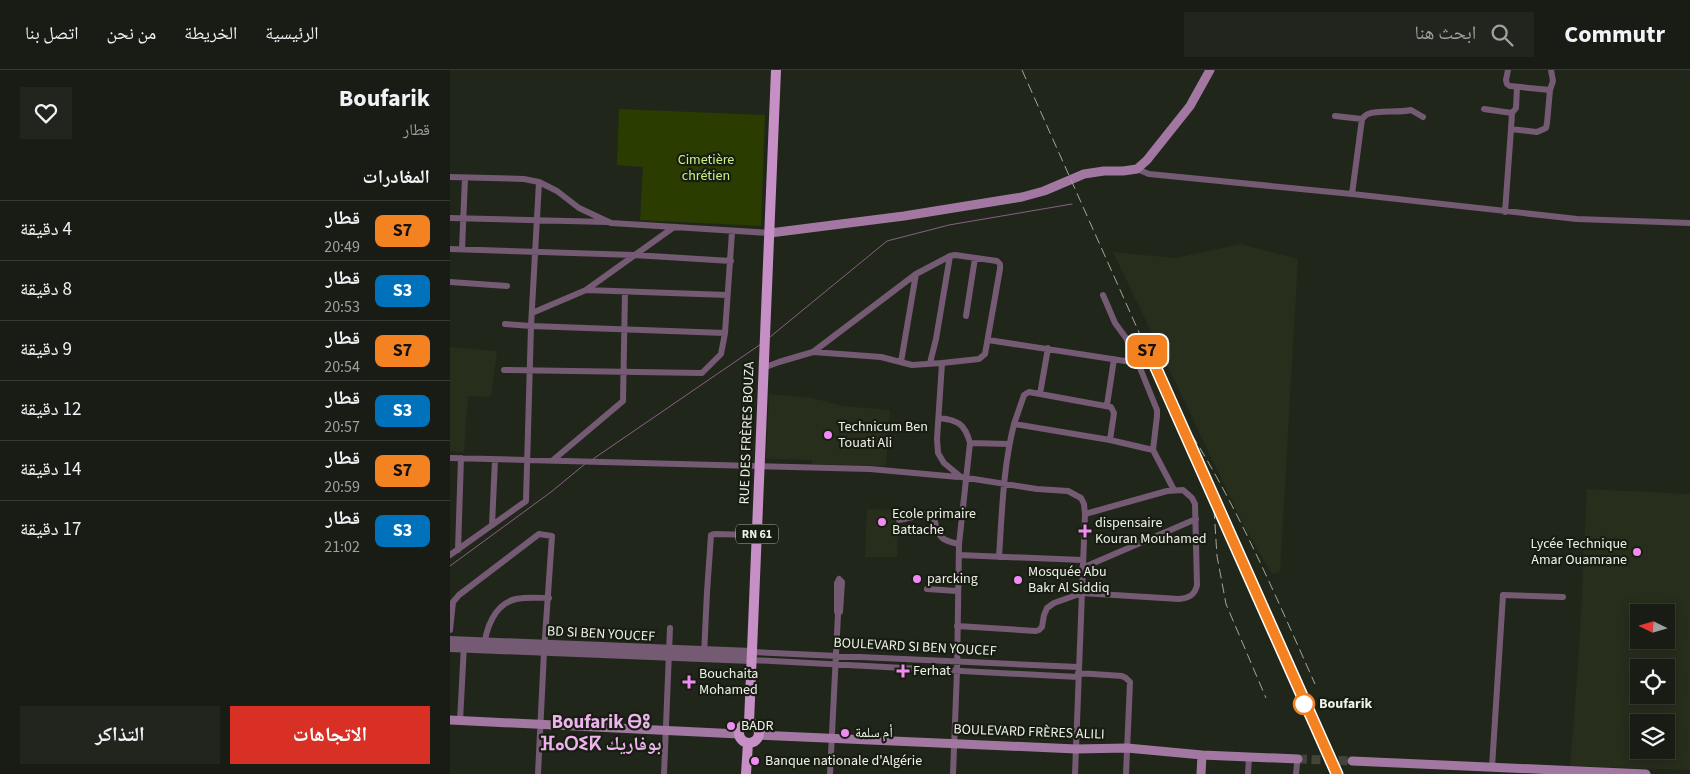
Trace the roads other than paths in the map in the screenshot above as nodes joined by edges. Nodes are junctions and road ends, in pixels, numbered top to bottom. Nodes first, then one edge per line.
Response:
1 (776, 70) edge
2 (1210, 70) edge
3 (1508, 70) edge
4 (1551, 70) edge
5 (1517, 87) junction
6 (1550, 90) junction
7 (1484, 109) dead end
8 (1512, 113) junction
9 (1335, 116) dead end
10 (1423, 117) dead end
11 (1362, 119) junction
12 (1511, 129) junction
13 (1137, 169) junction
14 (450, 177) edge
15 (465, 178) junction
16 (540, 182) junction
17 (1352, 194) junction
18 (1505, 212) junction
19 (450, 218) edge
20 (463, 218) junction
21 (537, 222) junction
22 (611, 222) junction
23 (1690, 223) edge
24 (674, 227) junction
25 (732, 232) junction
26 (770, 233) junction
27 (450, 249) edge
28 (462, 249) junction
29 (535, 251) junction
30 (634, 255) junction
31 (950, 256) junction
32 (975, 258) junction
33 (731, 262) junction
34 (916, 274) junction
35 (450, 282) edge
36 (507, 286) dead end
37 (586, 290) junction
38 (625, 292) junction
39 (727, 295) junction
40 (1103, 296) dead end
41 (532, 312) junction
42 (966, 316) dead end
43 (505, 324) dead end
44 (531, 326) junction
45 (624, 330) junction
46 (725, 333) junction
47 (988, 340) junction
48 (764, 348) junction
49 (1048, 348) junction
50 (813, 352) junction
51 (1114, 359) junction
52 (779, 362) junction
53 (901, 362) junction
54 (1138, 362) junction
55 (930, 363) junction
56 (942, 363) junction
57 (763, 368) junction
58 (504, 370) dead end
59 (530, 370) junction
60 (624, 372) junction
61 (1040, 394) junction
62 (1107, 405) junction
63 (939, 418) junction
64 (1014, 424) junction
65 (1110, 440) junction
66 (970, 443) junction
67 (1009, 444) junction
68 (1153, 450) junction
69 (450, 458) edge
70 (461, 458) junction
71 (495, 460) junction
72 (527, 461) junction
73 (552, 461) junction
74 (760, 466) junction
75 (964, 477) junction
76 (1003, 483) junction
77 (1174, 490) junction
78 (1085, 512) junction
79 (1196, 519) junction
80 (899, 520) dead end
81 (492, 525) junction
82 (757, 534) junction
83 (959, 544) junction
84 (458, 550) junction
85 (959, 555) junction
86 (450, 556) edge
87 (1000, 557) junction
88 (1082, 560) junction
89 (1082, 568) junction
90 (927, 589) dead end
91 (957, 591) junction
92 (1082, 593) junction
93 (1563, 597) dead end
94 (549, 598) junction
95 (838, 614) dead end
96 (957, 626) junction
97 (670, 628) dead end
98 (450, 630) edge
99 (450, 640) edge
100 (464, 645) junction
101 (484, 646) junction
102 (450, 648) edge
103 (544, 648) junction
104 (669, 653) junction
105 (704, 655) junction
106 (752, 656) junction
107 (836, 656) junction
108 (957, 661) junction
109 (835, 665) junction
110 (957, 671) junction
111 (1078, 672) junction
112 (455, 721) edge
113 (749, 723) junction
114 (540, 725) junction
115 (666, 730) junction
116 (739, 734) junction
117 (759, 735) junction
118 (832, 738) junction
119 (748, 744) junction
120 (954, 744) junction
121 (1127, 748) junction
122 (1076, 749) junction
123 (1202, 755) junction
124 (1249, 757) junction
125 (1298, 761) joint
126 (1352, 761) tunnel mouth
127 (1492, 767) junction
128 (538, 774) edge
129 (664, 774) edge
130 (746, 774) edge
131 (830, 774) edge
132 (953, 774) edge
133 (1075, 774) edge
134 (1126, 774) edge
135 (1200, 774) edge
136 (1248, 774) edge
137 (1296, 774) edge
138 (1646, 774) edge

1 - 26 main road, RN 61
2 - 13 main road
3 - 5 street
4 - 6 street
5 - 6 street
5 - 8 street
6 - 12 street
7 - 8 street
8 - 12 street
9 - 11 street
10 - 11 street
11 - 17 street
12 - 18 street
13 - 17 street
13 - 26 main road
14 - 15 street
15 - 16 street
15 - 20 street
16 - 21 street
16 - 22 street
17 - 18 street
18 - 23 street
19 - 20 street
20 - 21 street
20 - 28 street
21 - 22 street
21 - 29 street
22 - 24 street
24 - 25 street
24 - 30 street
25 - 26 street
25 - 33 street
26 - 48 main road, RUE DES FRÈRES BOUZA / RN 61
27 - 28 street
28 - 29 street
29 - 30 street
29 - 41 street
30 - 33 street
30 - 37 street
31 - 32 street
31 - 34 street
31 - 55 street
32 - 42 street
32 - 47 street
33 - 39 street
34 - 50 street
34 - 53 street
35 - 36 street
37 - 38 street
37 - 41 street
38 - 39 street
38 - 45 street
39 - 46 street
40 - 54 street
41 - 44 street
43 - 44 street
44 - 45 street
44 - 59 street
45 - 46 street
45 - 60 street
46 - 60 street
47 - 49 street
47 - 56 street
48 - 52 street
48 - 57 main road, RUE DES FRÈRES BOUZA / RN 61
49 - 51 street
49 - 61 street
50 - 52 street
50 - 53 street
51 - 54 street
51 - 62 street
52 - 57 street
53 - 55 street
54 - 68 street
55 - 56 street
56 - 63 street
57 - 74 main road, RUE DES FRÈRES BOUZA / RN 61
58 - 59 street
59 - 60 street
59 - 72 street
60 - 73 street
61 - 62 street
61 - 64 street
62 - 65 street
63 - 66 street
63 - 75 street
64 - 65 street
64 - 67 street
65 - 68 street
66 - 67 street
66 - 75 street
67 - 76 street
68 - 77 street
69 - 70 street
70 - 71 street
70 - 84 street
71 - 72 street
71 - 81 street
72 - 73 street
72 - 81 street
73 - 74 street
74 - 75 street
74 - 82 main road, RUE DES FRÈRES BOUZA / RN 61
75 - 76 street
75 - 83 street
76 - 78 street
76 - 87 street
77 - 78 street
77 - 79 street
78 - 88 street
79 - 89 street
79 - 92 street
80 - 83 street
81 - 84 street
82 - 105 street
82 - 106 main road, RUE DES FRÈRES BOUZA / RN 61
83 - 85 street
84 - 86 street
85 - 87 street
85 - 91 street
87 - 88 street
88 - 89 street
89 - 92 street
90 - 91 street
91 - 96 street
92 - 96 street
92 - 111 street
93 - 127 street
94 - 98 street
94 - 101 street
94 - 103 street
95 - 107 street
96 - 108 street
97 - 104 street
99 - 100 street, BD SI BEN YOUCEF
100 - 101 street, BD SI BEN YOUCEF
100 - 102 street, BD SI BEN YOUCEF
100 - 112 street
101 - 103 street, BD SI BEN YOUCEF
103 - 104 street, BD SI BEN YOUCEF
103 - 114 street
104 - 105 street, BD SI BEN YOUCEF
104 - 115 street
105 - 106 street, BD SI BEN YOUCEF
106 - 107 street, BOULEVARD SI BEN YOUCEF
106 - 109 street, BOULEVARD SI BEN YOUCEF
106 - 113 main road, RUE DES FRÈRES BOUZA / RN 61
107 - 108 street, BOULEVARD SI BEN YOUCEF
107 - 109 street
108 - 110 street
108 - 111 street, BOULEVARD SI BEN YOUCEF
109 - 110 street, BOULEVARD SI BEN YOUCEF
109 - 118 street
110 - 111 street, BOULEVARD SI BEN YOUCEF
110 - 120 street
111 - 121 street
111 - 122 street
112 - 114 main road
113 - 116 main road
113 - 117 main road
114 - 115 main road
114 - 128 street
115 - 116 main road
115 - 129 street
116 - 119 main road
117 - 118 main road, BOULEVARD FRÈRES ALILI
117 - 119 main road
118 - 120 main road, BOULEVARD FRÈRES ALILI
118 - 131 street
119 - 130 main road
120 - 122 main road, BOULEVARD FRÈRES ALILI
120 - 132 street
121 - 122 main road, BOULEVARD FRÈRES ALILI
121 - 123 main road, BOULEVARD FRÈRES ALILI
121 - 134 street
122 - 133 street
123 - 124 main road, BOULEVARD FRÈRES ALILI
123 - 135 main road
124 - 125 main road, BOULEVARD FRÈRES ALILI
124 - 136 street
125 - 137 street
126 - 127 main road
127 - 138 main road

